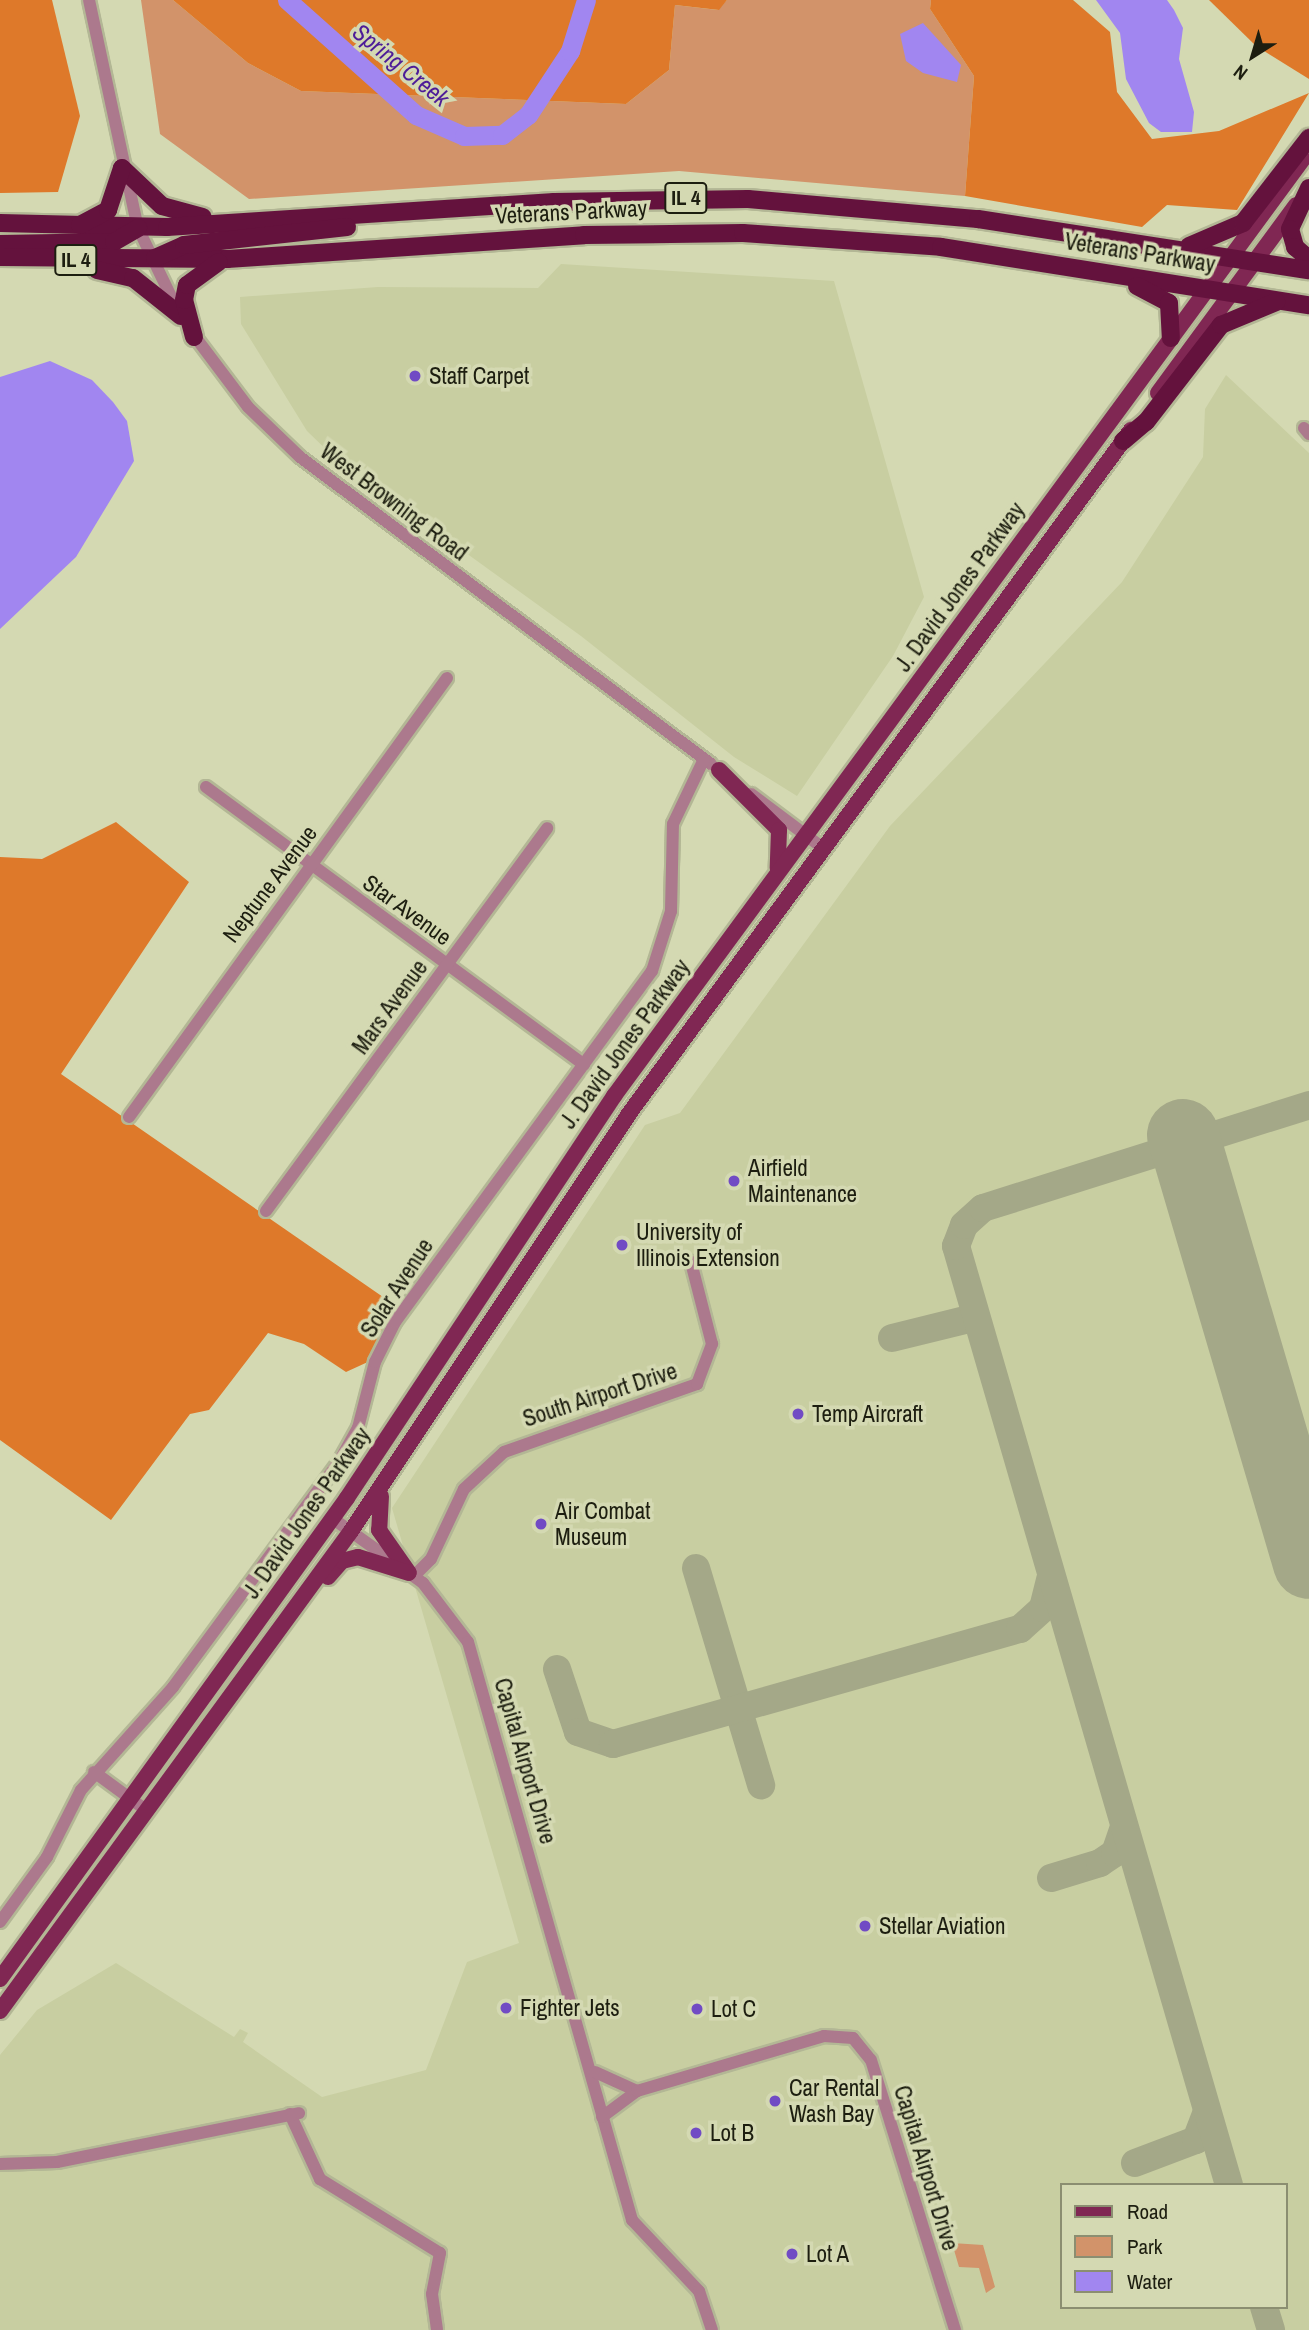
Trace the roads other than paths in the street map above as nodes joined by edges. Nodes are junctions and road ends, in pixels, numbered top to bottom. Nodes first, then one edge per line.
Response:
1 (89, 0) edge
2 (1309, 138) edge
3 (1309, 151) edge
4 (122, 168) junction
5 (1309, 188) edge
6 (406, 213) junction
7 (302, 220) junction
8 (0, 223) edge
9 (76, 226) junction
10 (138, 228) junction
11 (0, 244) edge
12 (1171, 248) junction
13 (995, 255) junction
14 (0, 257) edge
15 (1230, 257) junction
16 (227, 259) junction
17 (1309, 259) edge
18 (153, 261) junction
19 (1255, 261) junction
20 (0, 262) edge
21 (1309, 270) edge
22 (1208, 288) junction
23 (1233, 291) junction
24 (1303, 304) edge
25 (181, 316) junction
26 (194, 337) junction
27 (1171, 338) junction
28 (1123, 441) junction
29 (447, 678) dead end
30 (704, 759) junction
31 (719, 770) junction
32 (206, 787) dead end
33 (548, 828) dead end
34 (806, 834) junction
35 (823, 848) junction
36 (310, 865) junction
37 (775, 876) junction
38 (446, 965) junction
39 (584, 1065) junction
40 (129, 1117) dead end
41 (266, 1211) dead end
42 (691, 1262) dead end
43 (386, 1477) junction
44 (332, 1518) junction
45 (351, 1531) junction
46 (412, 1574) junction
47 (249, 1672) junction
48 (94, 1772) junction
49 (129, 1797) junction
50 (146, 1810) junction
51 (0, 1923) edge
52 (0, 1979) edge
53 (0, 2011) edge
54 (595, 2072) junction
55 (637, 2091) junction
56 (602, 2117) junction
57 (0, 2164) edge
58 (437, 2330) edge
59 (712, 2330) edge
60 (954, 2330) edge

1 - 4 street, West Browning Road
2 - 12 highway
3 - 15 main road, J. David Jones Parkway
4 - 7 highway
4 - 9 highway
4 - 10 street, West Browning Road
5 - 17 highway
5 - 19 main road, J. David Jones Parkway
6 - 7 highway, Veterans Parkway / IL 4
6 - 12 highway, Veterans Parkway / IL 4
6 - 18 highway
7 - 10 highway, Veterans Parkway / IL 4
8 - 9 highway, Veterans Parkway / IL 4
9 - 10 highway, Veterans Parkway / IL 4
10 - 11 highway
10 - 18 street, West Browning Road
12 - 15 highway, Veterans Parkway / IL 4
13 - 16 highway, Veterans Parkway / IL 4
13 - 22 highway, Veterans Parkway / IL 4
13 - 27 highway
14 - 18 highway, Veterans Parkway / IL 4
15 - 19 highway, Veterans Parkway / IL 4
15 - 22 main road, J. David Jones Parkway
16 - 18 highway, Veterans Parkway / IL 4
16 - 26 highway
18 - 25 street, West Browning Road
19 - 21 highway, Veterans Parkway / IL 4
19 - 23 main road, J. David Jones Parkway
20 - 25 highway
22 - 23 highway, Veterans Parkway / IL 4
22 - 27 main road, J. David Jones Parkway
23 - 24 highway, Veterans Parkway / IL 4
23 - 28 main road, J. David Jones Parkway
24 - 28 highway
25 - 26 street, West Browning Road
26 - 30 street, West Browning Road
27 - 34 main road, J. David Jones Parkway
28 - 35 main road, J. David Jones Parkway
29 - 36 street, Neptune Avenue
30 - 31 street, West Browning Road
30 - 39 street, Solar Avenue
31 - 34 street, West Browning Road
31 - 37 main road
32 - 36 street, Star Avenue
33 - 38 street, Mars Avenue
34 - 35 street, West Browning Road
34 - 37 main road, J. David Jones Parkway
35 - 43 main road, J. David Jones Parkway
36 - 38 street, Star Avenue
36 - 40 street, Neptune Avenue
37 - 44 main road, J. David Jones Parkway
38 - 39 street, Star Avenue
38 - 41 street, Mars Avenue
39 - 48 street, Solar Avenue
42 - 46 street, South Airport Drive
43 - 45 main road, J. David Jones Parkway
43 - 46 main road
44 - 45 street, Capital Airport Drive
44 - 49 main road, J. David Jones Parkway
45 - 46 street, Capital Airport Drive
45 - 47 main road, J. David Jones Parkway
46 - 47 main road
46 - 54 street, Capital Airport Drive
47 - 50 main road, J. David Jones Parkway
48 - 49 street
48 - 51 street, Solar Avenue
49 - 50 street
49 - 52 main road, J. David Jones Parkway
50 - 53 main road, J. David Jones Parkway
54 - 55 street
54 - 56 street, Capital Airport Drive
55 - 56 street, Capital Airport Drive
55 - 60 street, Capital Airport Drive
56 - 59 street, Capital Airport Drive
57 - 58 street

